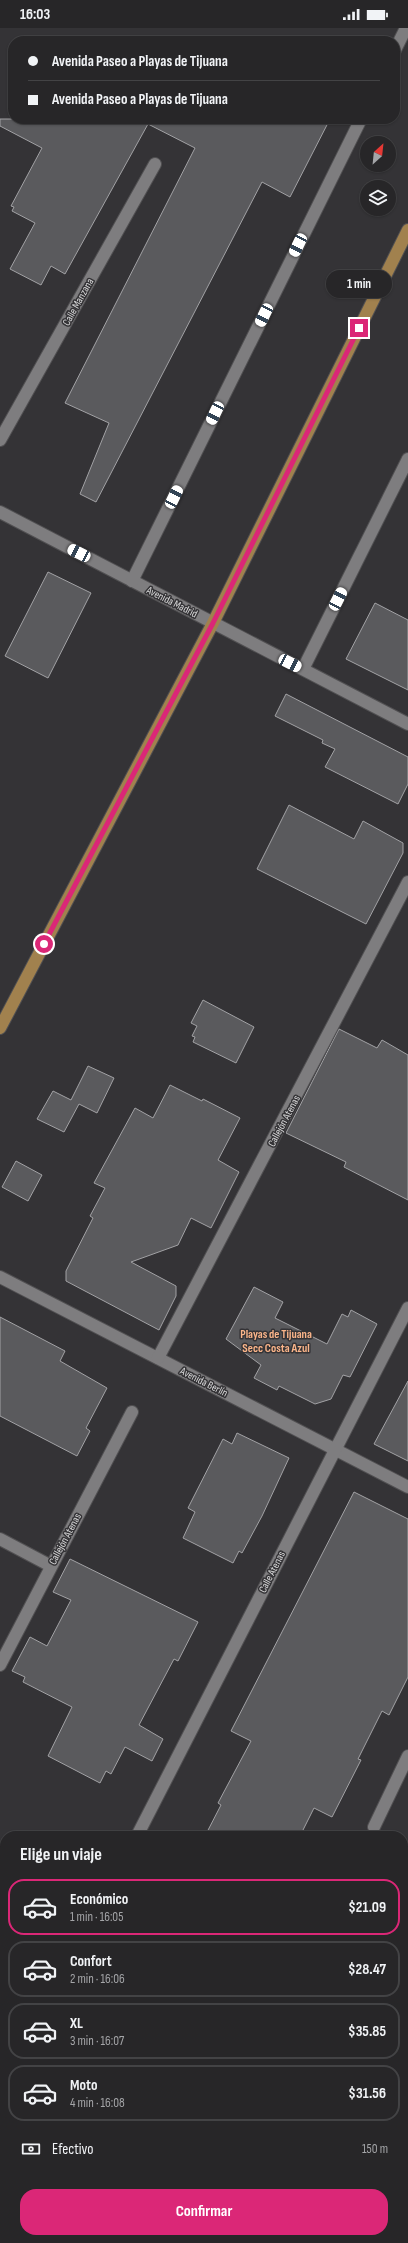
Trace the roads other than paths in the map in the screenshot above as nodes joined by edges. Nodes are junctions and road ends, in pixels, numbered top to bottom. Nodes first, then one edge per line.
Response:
1 (406, 28) edge
2 (400, 40) edge
3 (359, 124) edge
4 (155, 164) dead end
5 (408, 230) edge
6 (0, 440) edge
7 (408, 459) edge
8 (0, 512) edge
9 (132, 581) junction
10 (213, 623) junction
11 (303, 669) junction
12 (408, 724) edge
13 (408, 882) edge
14 (0, 1028) edge
15 (0, 1277) edge
16 (408, 1308) edge
17 (404, 1327) edge
18 (158, 1358) junction
19 (132, 1412) dead end
20 (335, 1449) junction
21 (408, 1487) edge
22 (0, 1539) edge
23 (51, 1566) junction
24 (0, 1665) edge
25 (408, 1756) edge
26 (374, 1827) dead end
27 (140, 1831) edge

1 - 2 street
3 - 9 street
4 - 6 street, Calle Manzana
5 - 10 main road
7 - 11 street
8 - 9 street, Avenida Madrid
9 - 10 street, Avenida Madrid
10 - 11 street, Avenida Madrid
10 - 14 main road
11 - 12 street, Avenida Madrid
13 - 18 street, Callejón Atenas
15 - 18 street, Avenida Berlín
16 - 17 street, Calle Atenas
17 - 20 street, Calle Atenas
18 - 20 street, Avenida Berlín
19 - 23 street, Callejón Atenas
20 - 21 street, Avenida Berlín
20 - 27 street, Calle Atenas
22 - 23 street
23 - 24 street, Callejón Atenas
25 - 26 street

